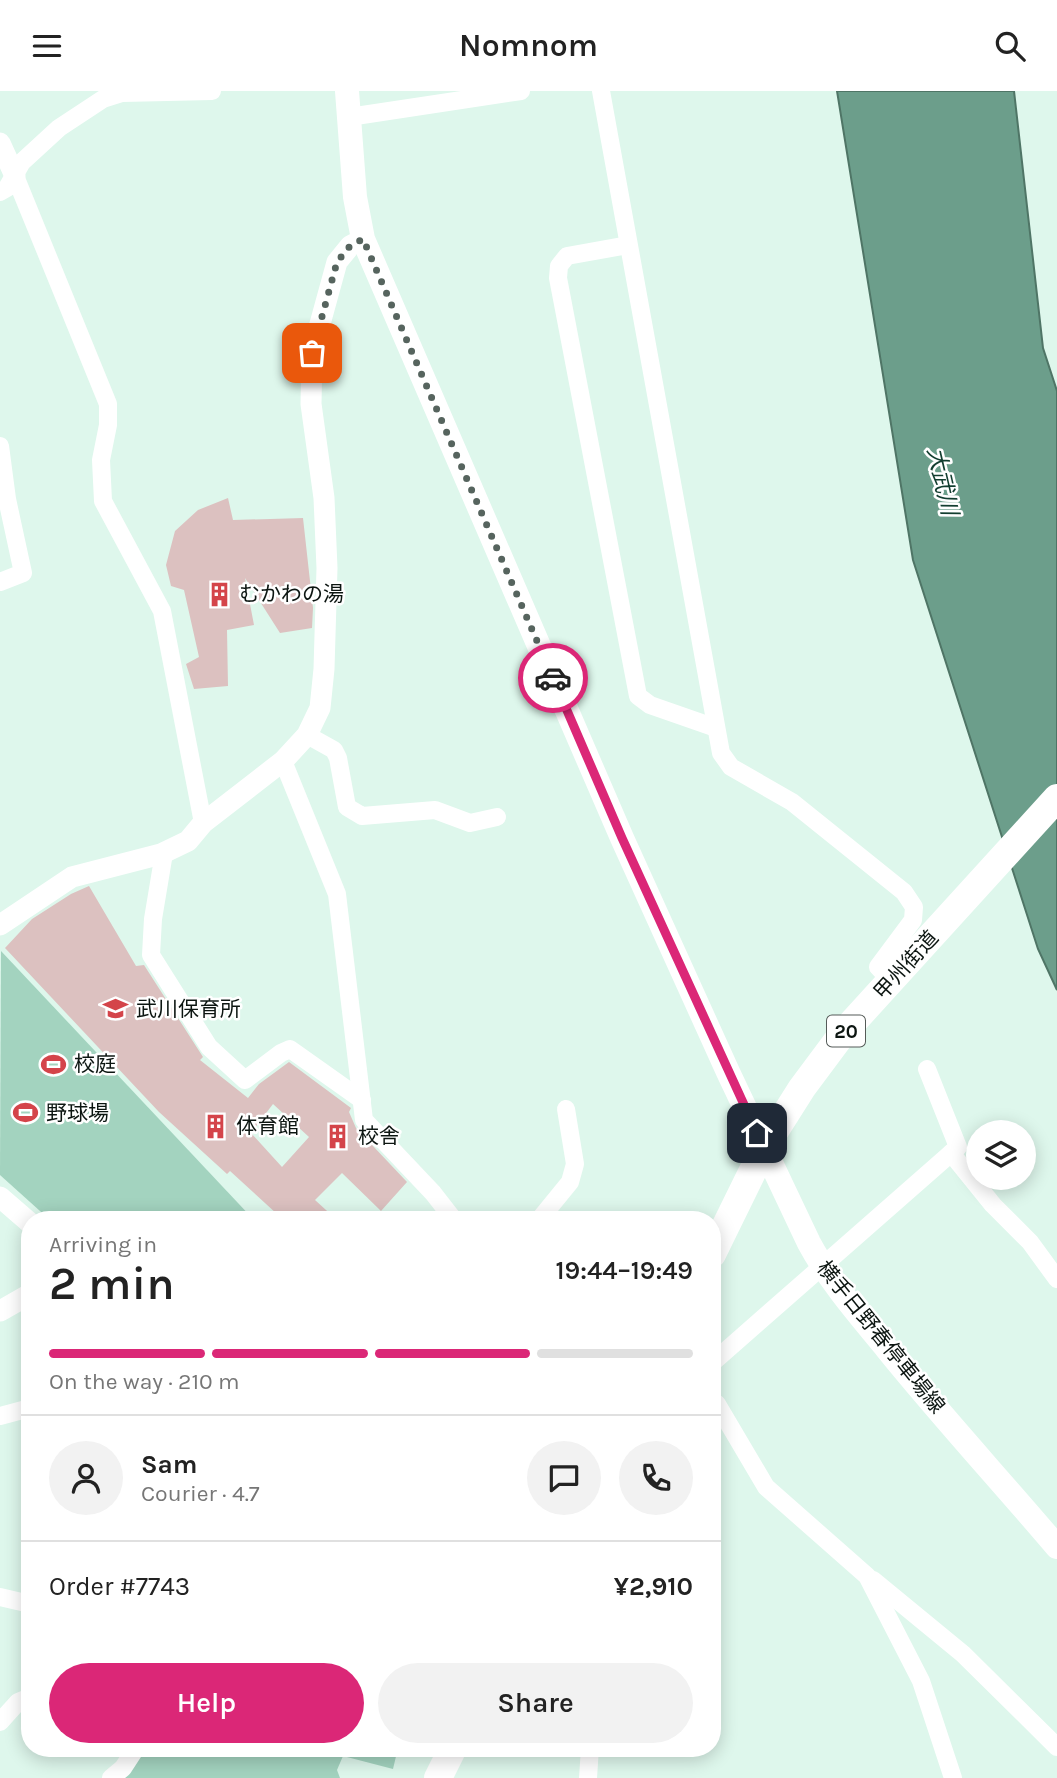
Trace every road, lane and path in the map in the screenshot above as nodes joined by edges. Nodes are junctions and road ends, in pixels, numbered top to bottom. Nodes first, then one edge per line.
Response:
1 (212, 91) edge
2 (347, 91) edge
3 (521, 91) edge
4 (601, 91) edge
5 (349, 117) junction
6 (0, 143) edge
7 (15, 176) junction
8 (0, 192) edge
9 (363, 239) junction
10 (628, 245) junction
11 (0, 446) edge
12 (0, 582) edge
13 (716, 728) junction
14 (307, 735) junction
15 (283, 761) junction
16 (1057, 798) edge
17 (497, 817) dead end
18 (203, 823) junction
19 (164, 853) junction
20 (0, 925) edge
21 (891, 981) junction
22 (926, 1069) dead end
23 (362, 1100) junction
24 (566, 1109) dead end
25 (764, 1147) junction
26 (951, 1153) junction
27 (0, 1197) edge
28 (447, 1211) edge
29 (546, 1211) edge
30 (21, 1215) edge
31 (721, 1235) edge
32 (822, 1267) junction
33 (1057, 1279) edge
34 (21, 1299) edge
35 (0, 1311) edge
36 (721, 1355) edge
37 (21, 1410) edge
38 (721, 1411) edge
39 (0, 1416) edge
40 (1057, 1547) edge
41 (867, 1576) junction
42 (0, 1597) edge
43 (21, 1602) edge
44 (21, 1701) edge
45 (0, 1722) edge
46 (1057, 1747) edge
47 (130, 1757) edge
48 (448, 1757) edge
49 (589, 1757) edge
50 (111, 1778) edge
51 (438, 1778) edge
52 (588, 1778) edge
53 (953, 1778) edge

1 - 7 street
2 - 5 main road, 横手日野春停車場線
3 - 5 street
4 - 10 street
5 - 9 main road, 横手日野春停車場線
6 - 7 street
7 - 8 street
7 - 18 street
9 - 14 street
9 - 25 main road, 横手日野春停車場線
10 - 13 street
10 - 13 street
11 - 12 street
13 - 21 street
14 - 15 street
14 - 17 street
15 - 18 street
15 - 23 street
16 - 21 highway, 甲州街道 / 20
18 - 19 street
19 - 20 street
19 - 23 street
21 - 25 highway, 甲州街道 / 20
22 - 26 street
23 - 28 street
24 - 29 street
25 - 31 highway, 甲州街道 / 20
25 - 32 main road, 横手日野春停車場線
26 - 32 street
26 - 33 street
27 - 30 street
32 - 36 street
32 - 40 main road, 横手日野春停車場線
34 - 35 street
37 - 39 street
38 - 41 street
41 - 46 street
41 - 53 street
42 - 43 street
44 - 45 street
47 - 50 street
48 - 51 highway
49 - 52 street

